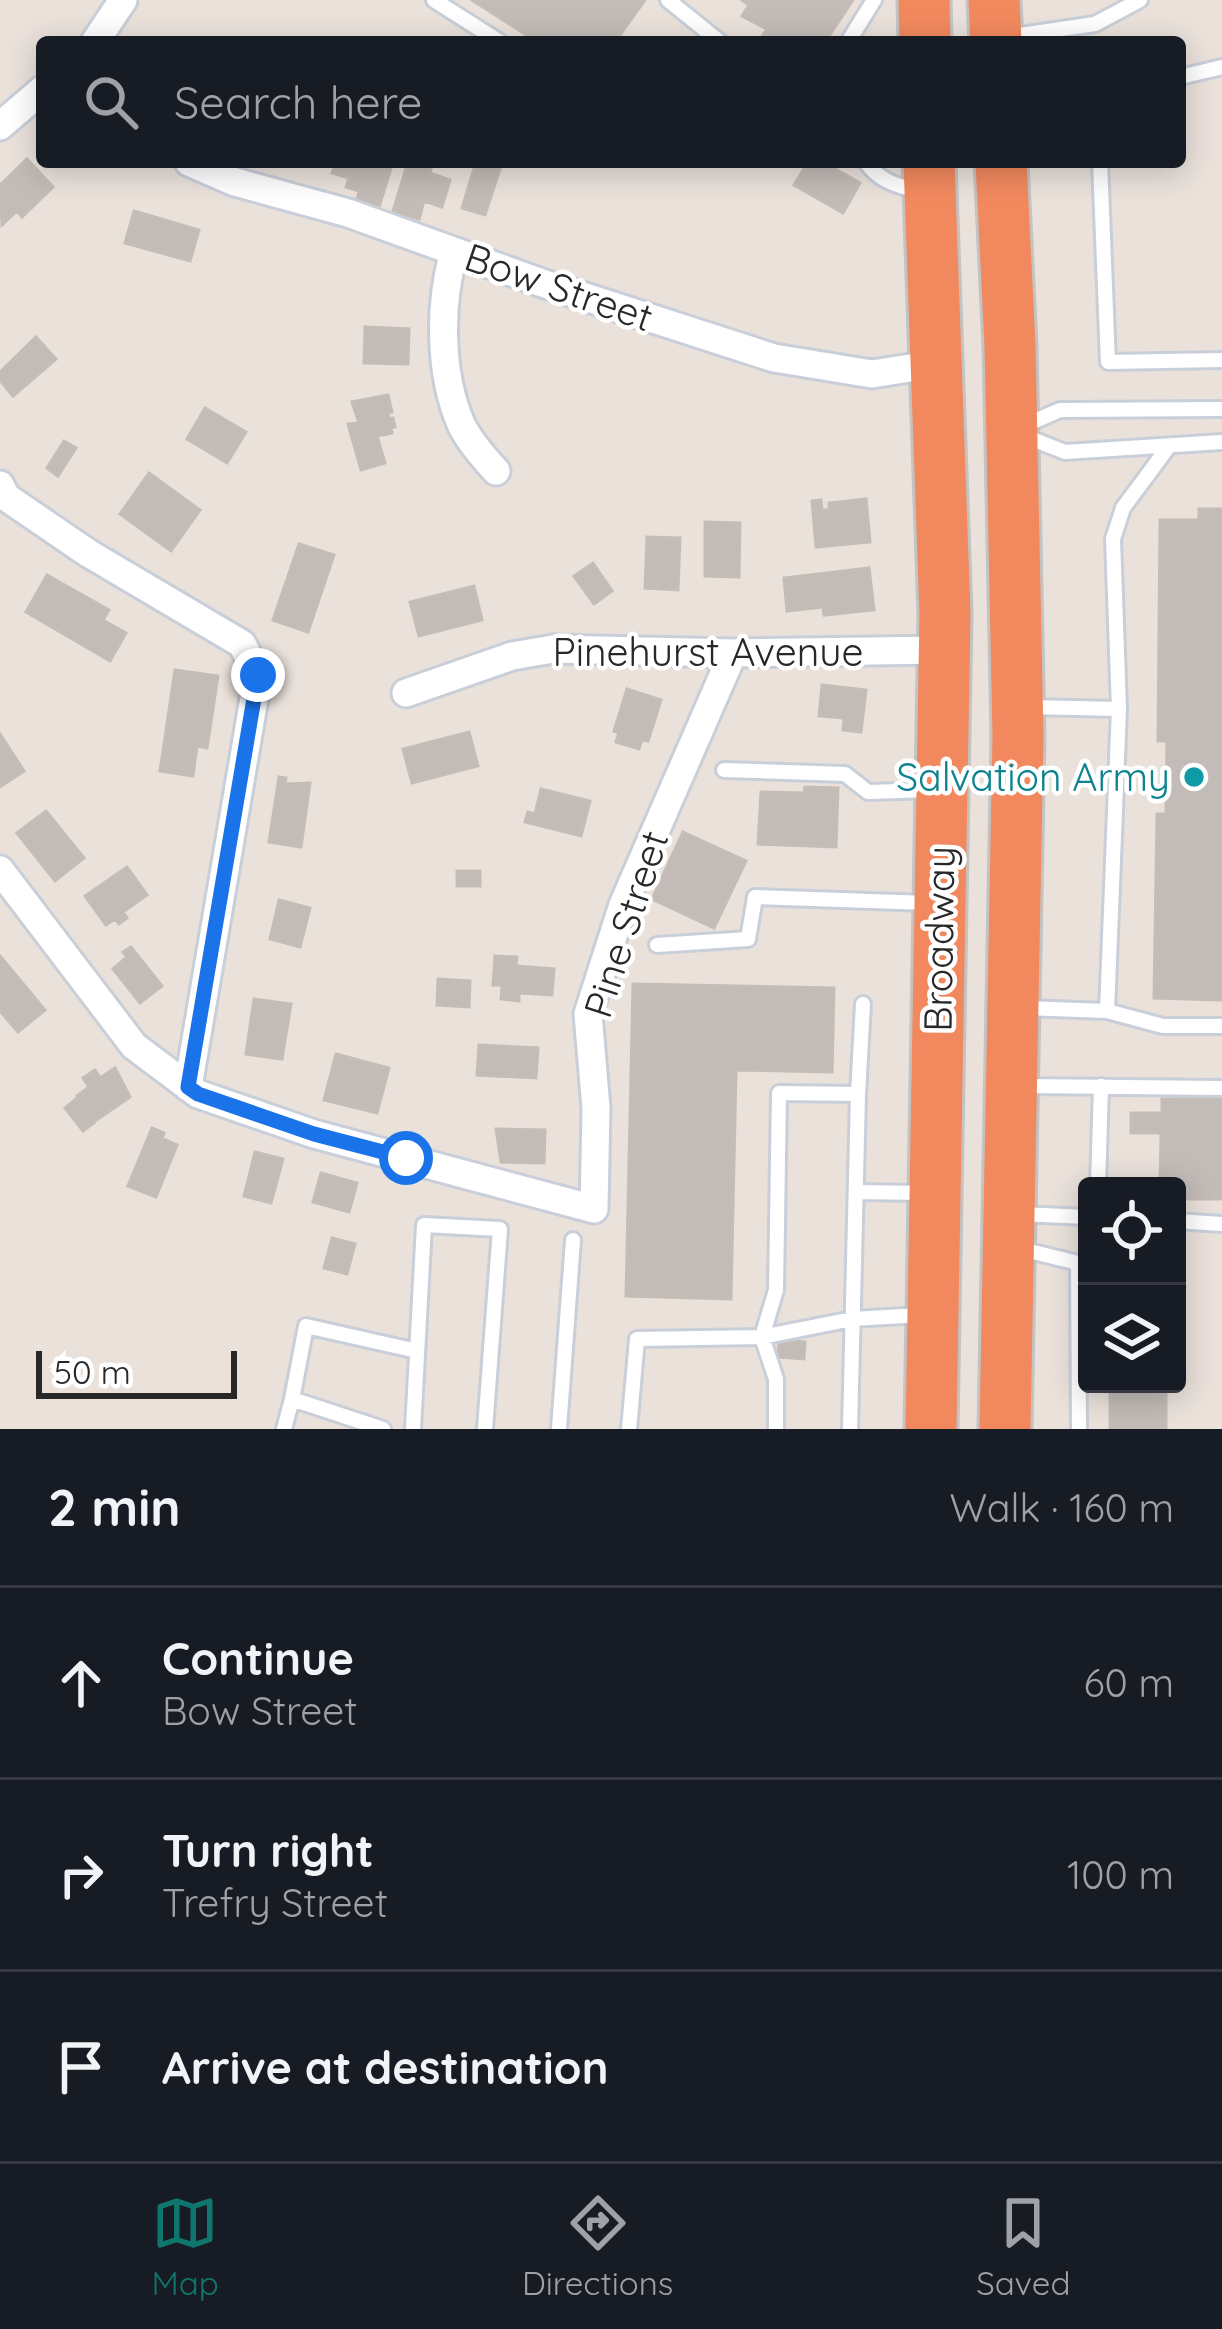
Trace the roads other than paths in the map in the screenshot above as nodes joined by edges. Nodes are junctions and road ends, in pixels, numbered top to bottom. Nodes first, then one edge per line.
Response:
1 (123, 0) edge
2 (434, 0) edge
3 (668, 0) edge
4 (874, 0) edge
5 (924, 0) edge
6 (1140, 0) edge
7 (995, 27) edge
8 (98, 36) edge
9 (491, 36) edge
10 (713, 36) edge
11 (852, 36) edge
12 (925, 36) edge
13 (1222, 67) edge
14 (1186, 76) edge
15 (36, 95) edge
16 (0, 126) edge
17 (203, 168) edge
18 (871, 168) edge
19 (1001, 168) edge
20 (1100, 168) edge
21 (929, 178) edge
22 (454, 251) junction
23 (1222, 361) edge
24 (936, 364) junction
25 (1222, 409) edge
26 (1012, 430) junction
27 (1222, 442) edge
28 (1169, 446) junction
29 (496, 471) dead end
30 (0, 485) edge
31 (944, 650) junction
32 (733, 653) junction
33 (406, 693) dead end
34 (1017, 706) junction
35 (1119, 710) junction
36 (724, 770) dead end
37 (941, 790) junction
38 (0, 870) edge
39 (939, 903) junction
40 (657, 945) dead end
41 (863, 1004) dead end
42 (1012, 1008) junction
43 (1107, 1011) junction
44 (1222, 1026) edge
45 (1011, 1085) junction
46 (1101, 1086) junction
47 (188, 1087) junction
48 (1222, 1088) edge
49 (858, 1094) junction
50 (1098, 1177) edge
51 (856, 1192) junction
52 (935, 1192) junction
53 (1078, 1218) edge
54 (1186, 1221) edge
55 (1222, 1223) edge
56 (1008, 1230) junction
57 (572, 1240) dead end
58 (933, 1315) junction
59 (852, 1319) junction
60 (762, 1337) junction
61 (417, 1351) junction
62 (292, 1399) junction
63 (284, 1429) edge
64 (383, 1429) edge
65 (413, 1429) edge
66 (485, 1429) edge
67 (559, 1429) edge
68 (629, 1429) edge
69 (776, 1429) edge
70 (850, 1429) edge
71 (931, 1429) edge
72 (1005, 1429) edge
73 (1079, 1429) edge

1 - 8 street
2 - 9 lane
3 - 10 lane
4 - 11 lane
5 - 12 highway
6 - 7 lane
13 - 14 lane
15 - 16 street
17 - 22 street, Bow Street
18 - 21 lane
19 - 26 highway, Broadway
20 - 23 lane
21 - 24 highway, Broadway
22 - 24 street, Bow Street
22 - 29 street
24 - 31 highway, Broadway
25 - 26 lane
26 - 28 lane
26 - 34 highway, Broadway
27 - 28 lane
28 - 35 lane
30 - 47 street
31 - 32 street, Pinehurst Avenue
31 - 37 highway, Broadway
32 - 33 street, Pinehurst Avenue
32 - 47 street, Pine Street
34 - 35 lane
34 - 42 highway, Broadway
35 - 43 lane
36 - 37 lane
37 - 39 highway, Broadway
38 - 47 street
39 - 40 lane
39 - 52 highway, Broadway
41 - 49 lane
42 - 43 lane
42 - 45 highway, Broadway
43 - 44 lane
45 - 46 lane
45 - 56 highway, Broadway
46 - 48 lane
46 - 50 lane
49 - 51 lane
49 - 60 lane
51 - 52 lane
51 - 59 lane
52 - 58 highway, Broadway
53 - 56 lane
54 - 55 lane
56 - 72 highway, Broadway
56 - 73 lane
57 - 67 lane
58 - 59 lane
58 - 71 highway, Broadway
59 - 60 lane
59 - 70 lane
60 - 68 lane
60 - 69 lane
61 - 62 lane
61 - 65 lane
61 - 66 lane
62 - 63 lane
62 - 64 lane

